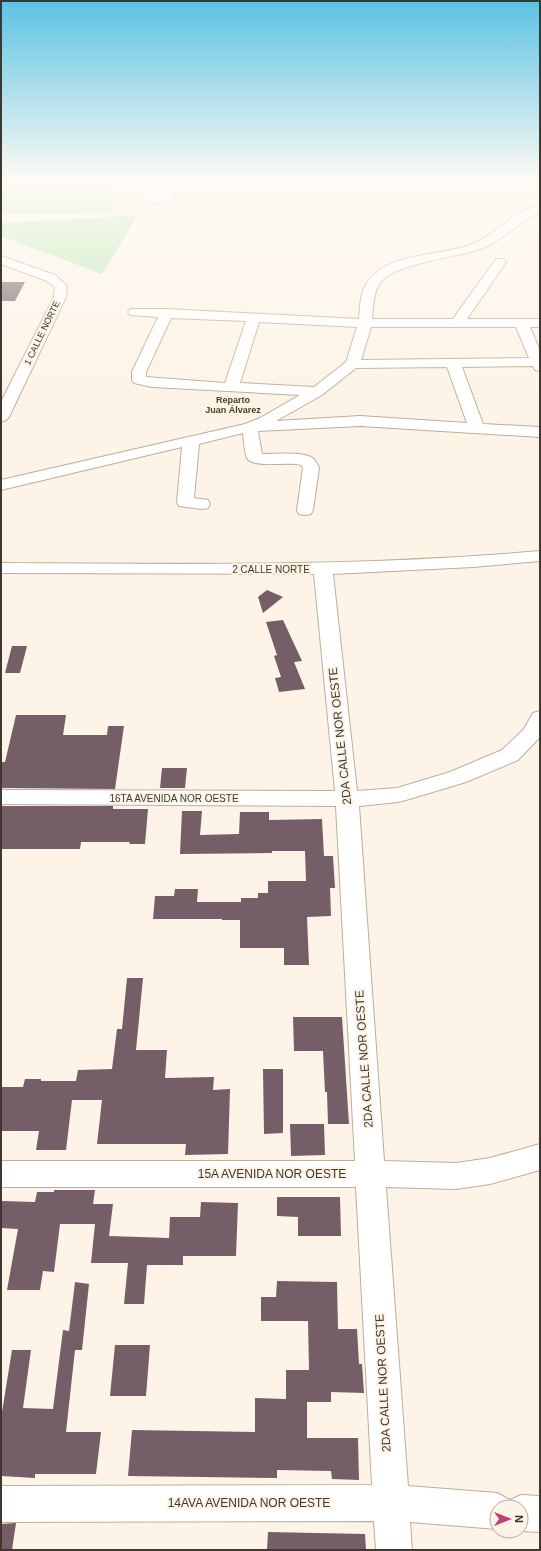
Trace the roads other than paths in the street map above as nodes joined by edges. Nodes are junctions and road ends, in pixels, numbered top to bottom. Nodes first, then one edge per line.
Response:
1 (450, 253) edge
2 (1, 260) edge
3 (500, 262) dead end
4 (135, 312) dead end
5 (167, 313) junction
6 (254, 318) junction
7 (540, 322) edge
8 (365, 323) junction
9 (457, 323) junction
10 (521, 323) junction
11 (453, 363) junction
12 (539, 363) edge
13 (353, 364) junction
14 (231, 387) junction
15 (317, 392) junction
16 (1, 417) edge
17 (250, 427) junction
18 (476, 429) junction
19 (540, 432) edge
20 (191, 440) junction
21 (1, 484) edge
22 (202, 504) dead end
23 (305, 510) dead end
24 (540, 556) edge
25 (1, 568) edge
26 (323, 570) junction
27 (540, 718) edge
28 (1, 797) edge
29 (347, 799) junction
30 (540, 1157) edge
31 (1, 1174) edge
32 (371, 1174) junction
33 (390, 1503) junction
34 (1, 1504) edge
35 (489, 1510) edge
36 (529, 1513) edge
37 (540, 1514) edge
38 (394, 1550) edge

1 - 8 street
2 - 16 street, 1 CALLE NORTE
3 - 9 street
4 - 5 street
5 - 6 street
5 - 14 street
6 - 8 street
6 - 14 street
7 - 10 street
8 - 9 street
8 - 13 street
9 - 10 street
10 - 12 street
11 - 12 street
11 - 13 street
11 - 18 street
13 - 15 street
14 - 15 street
15 - 17 street
17 - 18 street
17 - 20 street
17 - 23 street
18 - 19 street
20 - 21 street
20 - 22 street
24 - 26 street, 2 CALLE NORTE
25 - 26 street, 2 CALLE NORTE
26 - 29 street, 2DA CALLE NOR OESTE
27 - 29 street, 16TA AVENIDA NOR OESTE
28 - 29 street, 16TA AVENIDA NOR OESTE
29 - 32 street, 2DA CALLE NOR OESTE
30 - 32 street, 15A AVENIDA NOR OESTE
31 - 32 street, 15A AVENIDA NOR OESTE
32 - 33 street, 2DA CALLE NOR OESTE
33 - 34 street, 14AVA AVENIDA NOR OESTE
33 - 35 street, 14AVA AVENIDA NOR OESTE
33 - 38 street, 2DA CALLE NOR OESTE
36 - 37 street

